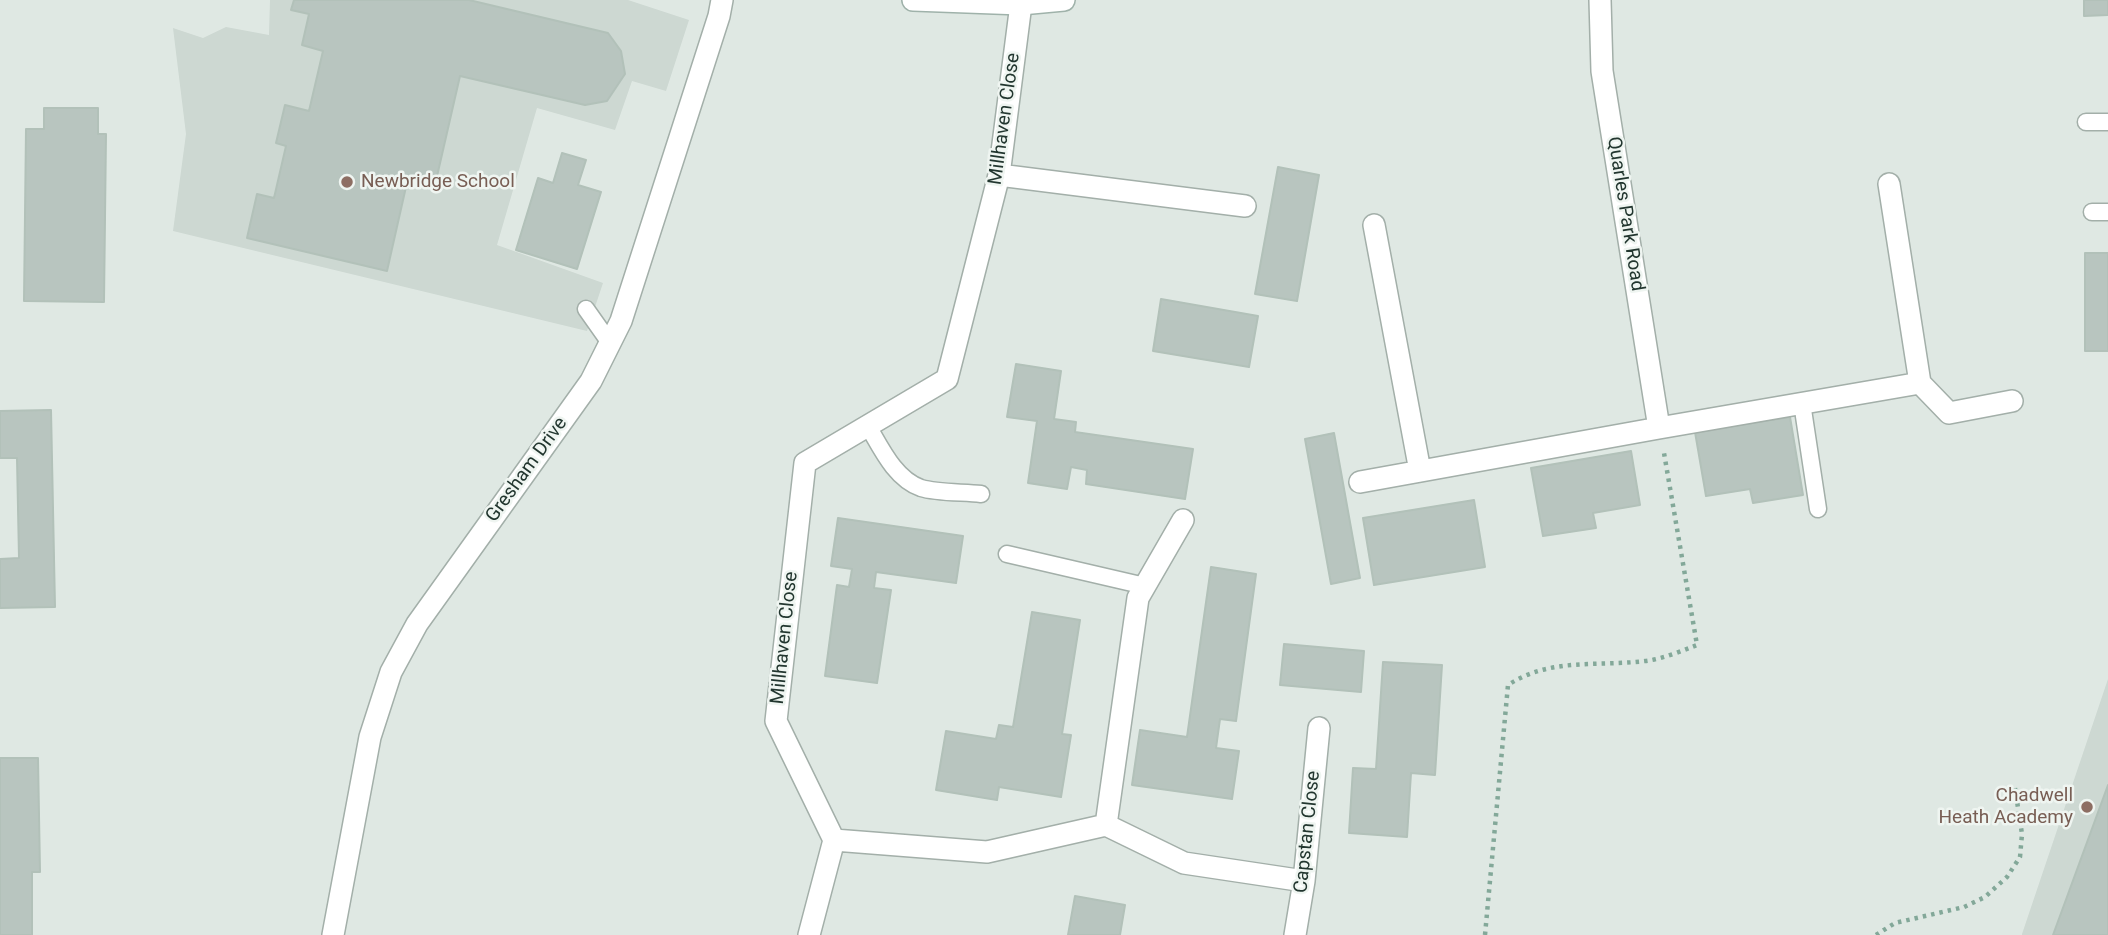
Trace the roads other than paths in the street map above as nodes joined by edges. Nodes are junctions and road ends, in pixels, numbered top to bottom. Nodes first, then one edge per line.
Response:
1 (722, 0) edge
2 (912, 0) edge
3 (1064, 0) edge
4 (1600, 0) edge
5 (1021, 4) junction
6 (2086, 122) dead end
7 (2108, 122) edge
8 (999, 175) junction
9 (1889, 184) dead end
10 (1245, 206) dead end
11 (1374, 225) dead end
12 (586, 309) dead end
13 (610, 343) junction
14 (1920, 383) junction
15 (2012, 401) dead end
16 (1802, 403) junction
17 (868, 426) junction
18 (1659, 428) junction
19 (1420, 471) junction
20 (1360, 482) dead end
21 (981, 494) dead end
22 (1818, 509) dead end
23 (1183, 520) dead end
24 (1007, 554) dead end
25 (1145, 586) junction
26 (1319, 728) dead end
27 (1106, 825) junction
28 (834, 840) junction
29 (1304, 881) junction
30 (333, 935) edge
31 (809, 935) edge
32 (1295, 935) edge

1 - 13 street, Gresham Drive
2 - 5 street
3 - 5 street
4 - 18 street, Quarles Park Road
5 - 8 street, Millhaven Close
6 - 7 lane
8 - 10 street
8 - 17 street, Millhaven Close
9 - 14 street
11 - 19 street
12 - 13 lane
13 - 30 street, Gresham Drive
14 - 15 street
14 - 16 street
16 - 18 street
16 - 22 lane
17 - 21 lane
17 - 28 street, Millhaven Close
18 - 19 street
19 - 20 street
23 - 25 street
24 - 25 lane
25 - 27 street
26 - 29 street, Capstan Close
27 - 28 street
27 - 29 street
28 - 31 street
29 - 32 street, Capstan Close

